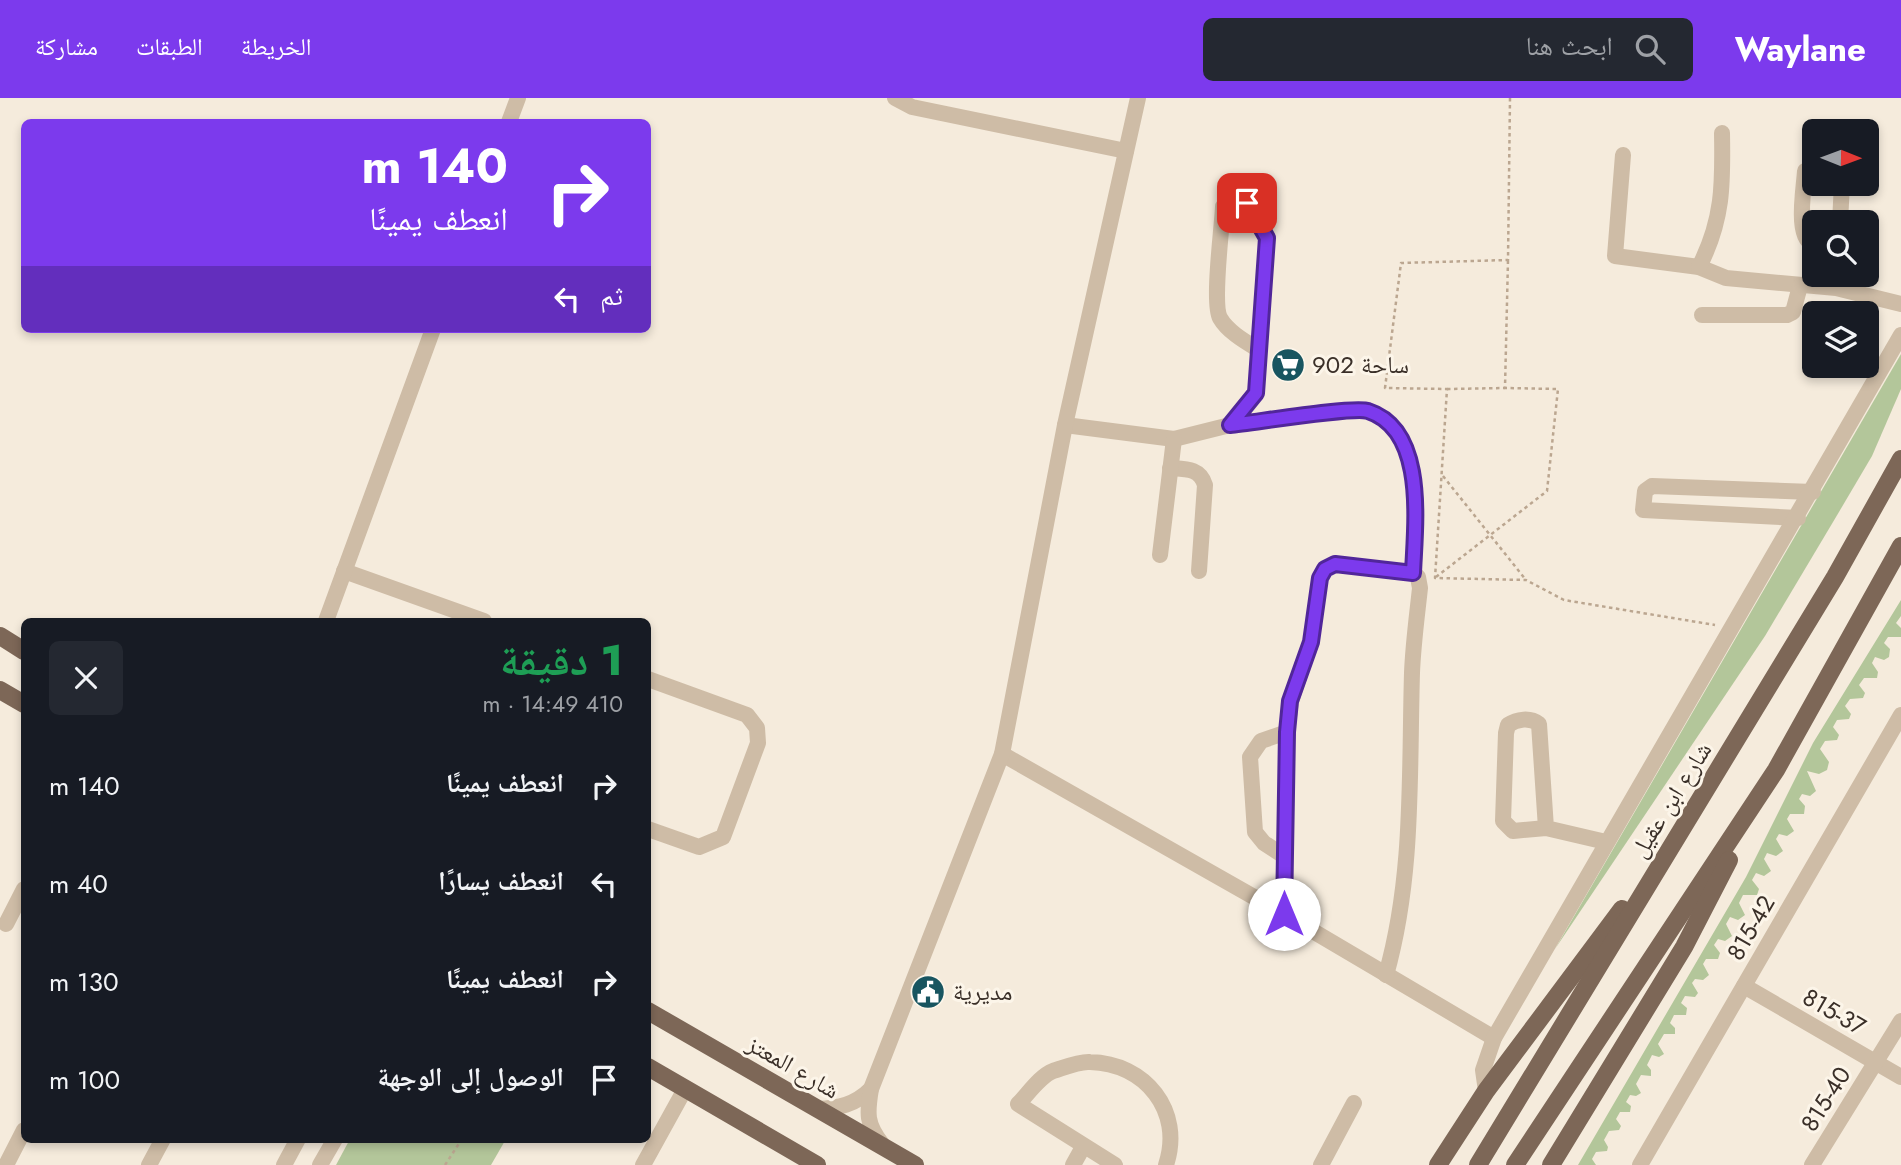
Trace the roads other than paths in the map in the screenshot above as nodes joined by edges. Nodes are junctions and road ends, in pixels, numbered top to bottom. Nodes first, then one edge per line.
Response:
1 (519, 98) edge
2 (895, 98) edge
3 (1138, 98) edge
4 (510, 119) edge
5 (1722, 133) dead end
6 (1126, 151) junction
7 (1623, 155) dead end
8 (1699, 267) junction
9 (1800, 286) joint
10 (1854, 287) edge
11 (1901, 303) edge
12 (1702, 315) dead end
13 (432, 333) edge
14 (1901, 335) edge
15 (1259, 350) junction
16 (1065, 425) junction
17 (1230, 425) junction
18 (1174, 439) junction
19 (1901, 459) edge
20 (1170, 468) junction
21 (1751, 490) junction
22 (1812, 492) junction
23 (1748, 516) junction
24 (1798, 519) junction
25 (1901, 546) edge
26 (1160, 555) dead end
27 (1901, 559) edge
28 (1199, 571) dead end
29 (344, 572) junction
30 (1413, 573) junction
31 (1885, 574) junction
32 (327, 618) edge
33 (475, 618) edge
34 (0, 636) edge
35 (21, 649) edge
36 (651, 681) edge
37 (0, 690) edge
38 (21, 703) edge
39 (1901, 715) edge
40 (1287, 732) junction
41 (1002, 754) junction
42 (1776, 769) junction
43 (1546, 828) junction
44 (651, 830) edge
45 (1606, 842) junction
46 (1671, 845) junction
47 (1284, 856) junction
48 (21, 894) edge
49 (1284, 914) junction
50 (2, 926) edge
51 (1386, 975) junction
52 (1744, 986) junction
53 (651, 1013) edge
54 (1901, 1021) edge
55 (1494, 1038) junction
56 (1875, 1062) junction
57 (651, 1069) edge
58 (1901, 1077) edge
59 (685, 1089) junction
60 (871, 1089) junction
61 (1486, 1091) junction
62 (1354, 1104) dead end
63 (817, 1109) junction
64 (21, 1136) edge
65 (161, 1143) edge
66 (296, 1143) edge
67 (333, 1143) edge
68 (1083, 1147) junction
69 (885, 1148) junction
70 (6, 1165) edge
71 (149, 1165) edge
72 (284, 1165) edge
73 (320, 1165) edge
74 (643, 1165) edge
75 (817, 1165) edge
76 (915, 1165) edge
77 (1073, 1165) edge
78 (1115, 1165) edge
79 (1166, 1165) edge
80 (1321, 1165) edge
81 (1438, 1165) edge
82 (1478, 1165) edge
83 (1515, 1165) edge
84 (1550, 1165) edge
85 (1640, 1165) edge
86 (1812, 1165) edge

1 - 4 street
2 - 6 street
3 - 6 street
5 - 8 street
6 - 16 street
7 - 8 street
8 - 9 street
9 - 12 street
10 - 11 street
13 - 29 street
14 - 22 street
15 - 15 street
15 - 17 street
16 - 18 street
16 - 41 street
17 - 18 street
17 - 30 street
18 - 20 street
19 - 46 main road, شارع ابن عقيل
20 - 26 street
20 - 28 street
21 - 22 street
21 - 23 street
21 - 23 street
22 - 24 street
23 - 24 street
24 - 45 street
25 - 31 main road
27 - 31 main road
29 - 32 street
29 - 33 street
30 - 40 street
30 - 51 street
31 - 42 main road
34 - 35 main road
36 - 44 street
37 - 38 main road
39 - 52 street, 815-42
40 - 47 street
40 - 47 street
41 - 49 street
41 - 60 street
42 - 83 main road
42 - 84 main road
43 - 43 street
43 - 45 street
45 - 55 street
46 - 61 main road
46 - 82 main road, شارع ابن عقيل
47 - 49 street
48 - 50 street
49 - 51 street
51 - 55 street
52 - 56 street, 815-37
52 - 85 street, 815-42
53 - 63 main road, شارع المعتز
54 - 56 street, 815-40
55 - 61 street
56 - 58 street, 815-37
56 - 86 street, 815-40
57 - 59 main road
59 - 74 street
59 - 75 main road
60 - 63 street
60 - 69 street
61 - 81 main road
62 - 80 street
63 - 69 main road, شارع المعتز
64 - 70 street
65 - 71 street
66 - 72 street
67 - 73 street
68 - 77 street
68 - 78 street
68 - 79 street
69 - 76 main road, شارع المعتز

